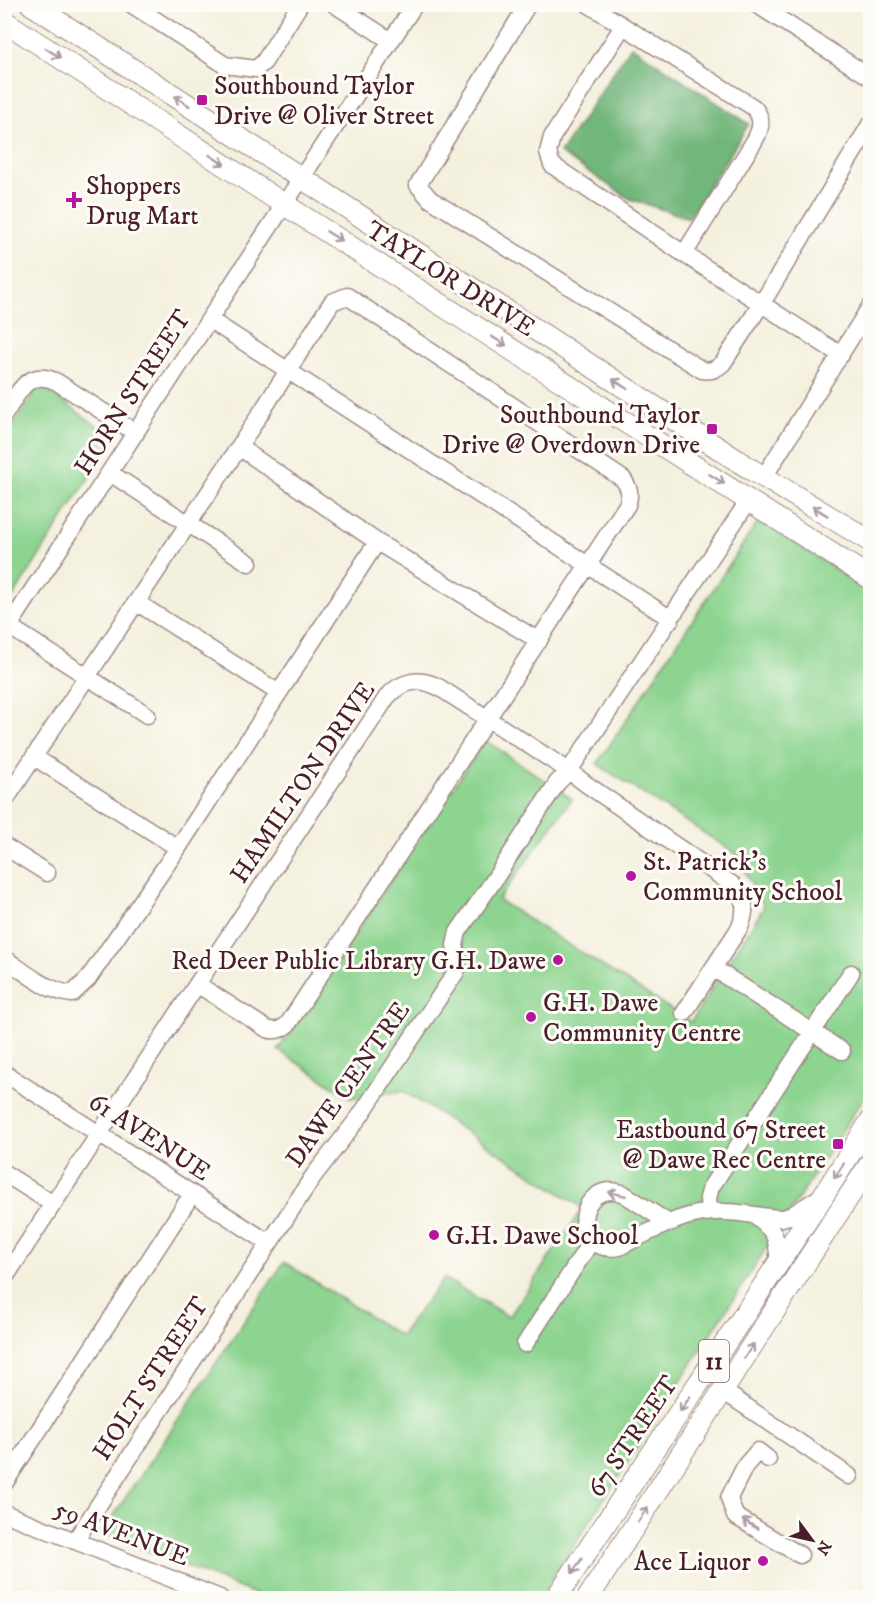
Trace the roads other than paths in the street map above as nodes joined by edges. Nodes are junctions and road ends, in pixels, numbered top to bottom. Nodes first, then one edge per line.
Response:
1 (31, 4) edge
2 (131, 4) edge
3 (300, 4) edge
4 (334, 4) edge
5 (415, 4) edge
6 (528, 4) edge
7 (588, 4) edge
8 (756, 4) edge
9 (4, 21) edge
10 (623, 27) junction
11 (391, 41) junction
12 (870, 76) edge
13 (870, 125) edge
14 (302, 178) junction
15 (285, 205) junction
16 (684, 254) junction
17 (762, 303) junction
18 (870, 307) edge
19 (210, 320) junction
20 (841, 355) junction
21 (287, 370) junction
22 (4, 415) edge
23 (136, 433) junction
24 (238, 447) junction
25 (110, 473) junction
26 (764, 477) junction
27 (749, 500) junction
28 (187, 523) junction
29 (377, 542) junction
30 (870, 542) edge
31 (249, 563) dead end
32 (589, 566) junction
33 (870, 578) edge
34 (136, 602) junction
35 (671, 619) junction
36 (7, 630) edge
37 (538, 641) junction
38 (87, 676) junction
39 (279, 693) junction
40 (147, 715) dead end
41 (488, 718) junction
42 (34, 757) junction
43 (569, 771) junction
44 (4, 802) edge
45 (4, 846) edge
46 (178, 848) junction
47 (47, 873) dead end
48 (4, 958) edge
49 (713, 968) junction
50 (851, 973) dead end
51 (197, 984) junction
52 (684, 1012) dead end
53 (813, 1032) junction
54 (842, 1052) dead end
55 (4, 1073) edge
56 (870, 1122) edge
57 (99, 1134) junction
58 (870, 1164) edge
59 (4, 1173) edge
60 (192, 1194) junction
61 (823, 1196) junction
62 (53, 1204) junction
63 (709, 1212) junction
64 (754, 1215) junction
65 (667, 1222) junction
66 (592, 1240) junction
67 (268, 1243) junction
68 (779, 1263) junction
69 (4, 1279) edge
70 (525, 1344) dead end
71 (723, 1391) junction
72 (768, 1459) dead end
73 (849, 1476) dead end
74 (4, 1484) edge
75 (5, 1516) edge
76 (75, 1541) junction
77 (800, 1555) dead end
78 (220, 1599) edge
79 (556, 1599) edge
80 (588, 1599) edge

14 -> 1 main road, TAYLOR DRIVE
2 - 3 street
4 - 11 street
5 - 11 street, HORN STREET
6 - 17 street
7 - 10 street
8 - 12 street
9 -> 15 main road, TAYLOR DRIVE
10 - 16 street
10 - 16 street
11 - 14 street, HORN STREET
13 - 17 street
14 - 15 street, HORN STREET
26 -> 14 main road, TAYLOR DRIVE
15 - 19 street, HORN STREET
15 -> 27 main road, TAYLOR DRIVE
16 - 17 street
17 - 20 street
18 - 20 street
19 - 21 street
19 - 23 street, HORN STREET
20 - 26 street
21 - 24 street
21 - 32 street
21 - 32 street
22 - 23 street
23 - 25 street, HORN STREET
24 - 28 street
24 - 29 street
25 - 28 street
25 - 36 street, HORN STREET
30 -> 26 main road, TAYLOR DRIVE
27 - 33 main road, TAYLOR DRIVE
27 - 35 street
28 - 31 street
28 - 34 street
29 - 37 street
29 - 39 street
32 - 35 street
32 - 37 street
34 - 38 street
34 - 39 street
35 - 43 street
36 - 38 street
37 - 41 street
38 - 40 street
38 - 42 street
39 - 46 street
41 - 43 street, HAMILTON DRIVE
41 - 51 street, HAMILTON DRIVE
41 - 51 street
42 - 44 street
42 - 46 street
43 - 49 street, HAMILTON DRIVE
43 - 67 street, DAWE CENTRE
45 - 47 street
46 - 48 street
49 - 52 street, HAMILTON DRIVE
49 - 53 street
50 - 53 street
51 - 57 street, HAMILTON DRIVE
53 - 54 street
53 - 63 street
55 - 57 street, 61 AVENUE
56 -> 61 main road, 67 STREET / 11
57 - 60 street, 61 AVENUE
57 - 62 street, HAMILTON DRIVE
71 -> 58 main road, 67 STREET / 11
59 - 62 street
60 - 67 street, 61 AVENUE
60 - 74 street
61 - 64 street
61 - 68 main road, 67 STREET / 11
62 - 69 street, HAMILTON DRIVE
63 - 64 street
63 - 65 street
64 - 68 street
65 - 66 street
65 -> 66 street
66 - 70 street
67 - 76 street, HOLT STREET
68 -> 79 main road, 67 STREET / 11
71 - 73 street
80 -> 71 main road, 67 STREET / 11
77 -> 72 street
75 - 76 street, 59 AVENUE
76 - 78 street, 59 AVENUE

